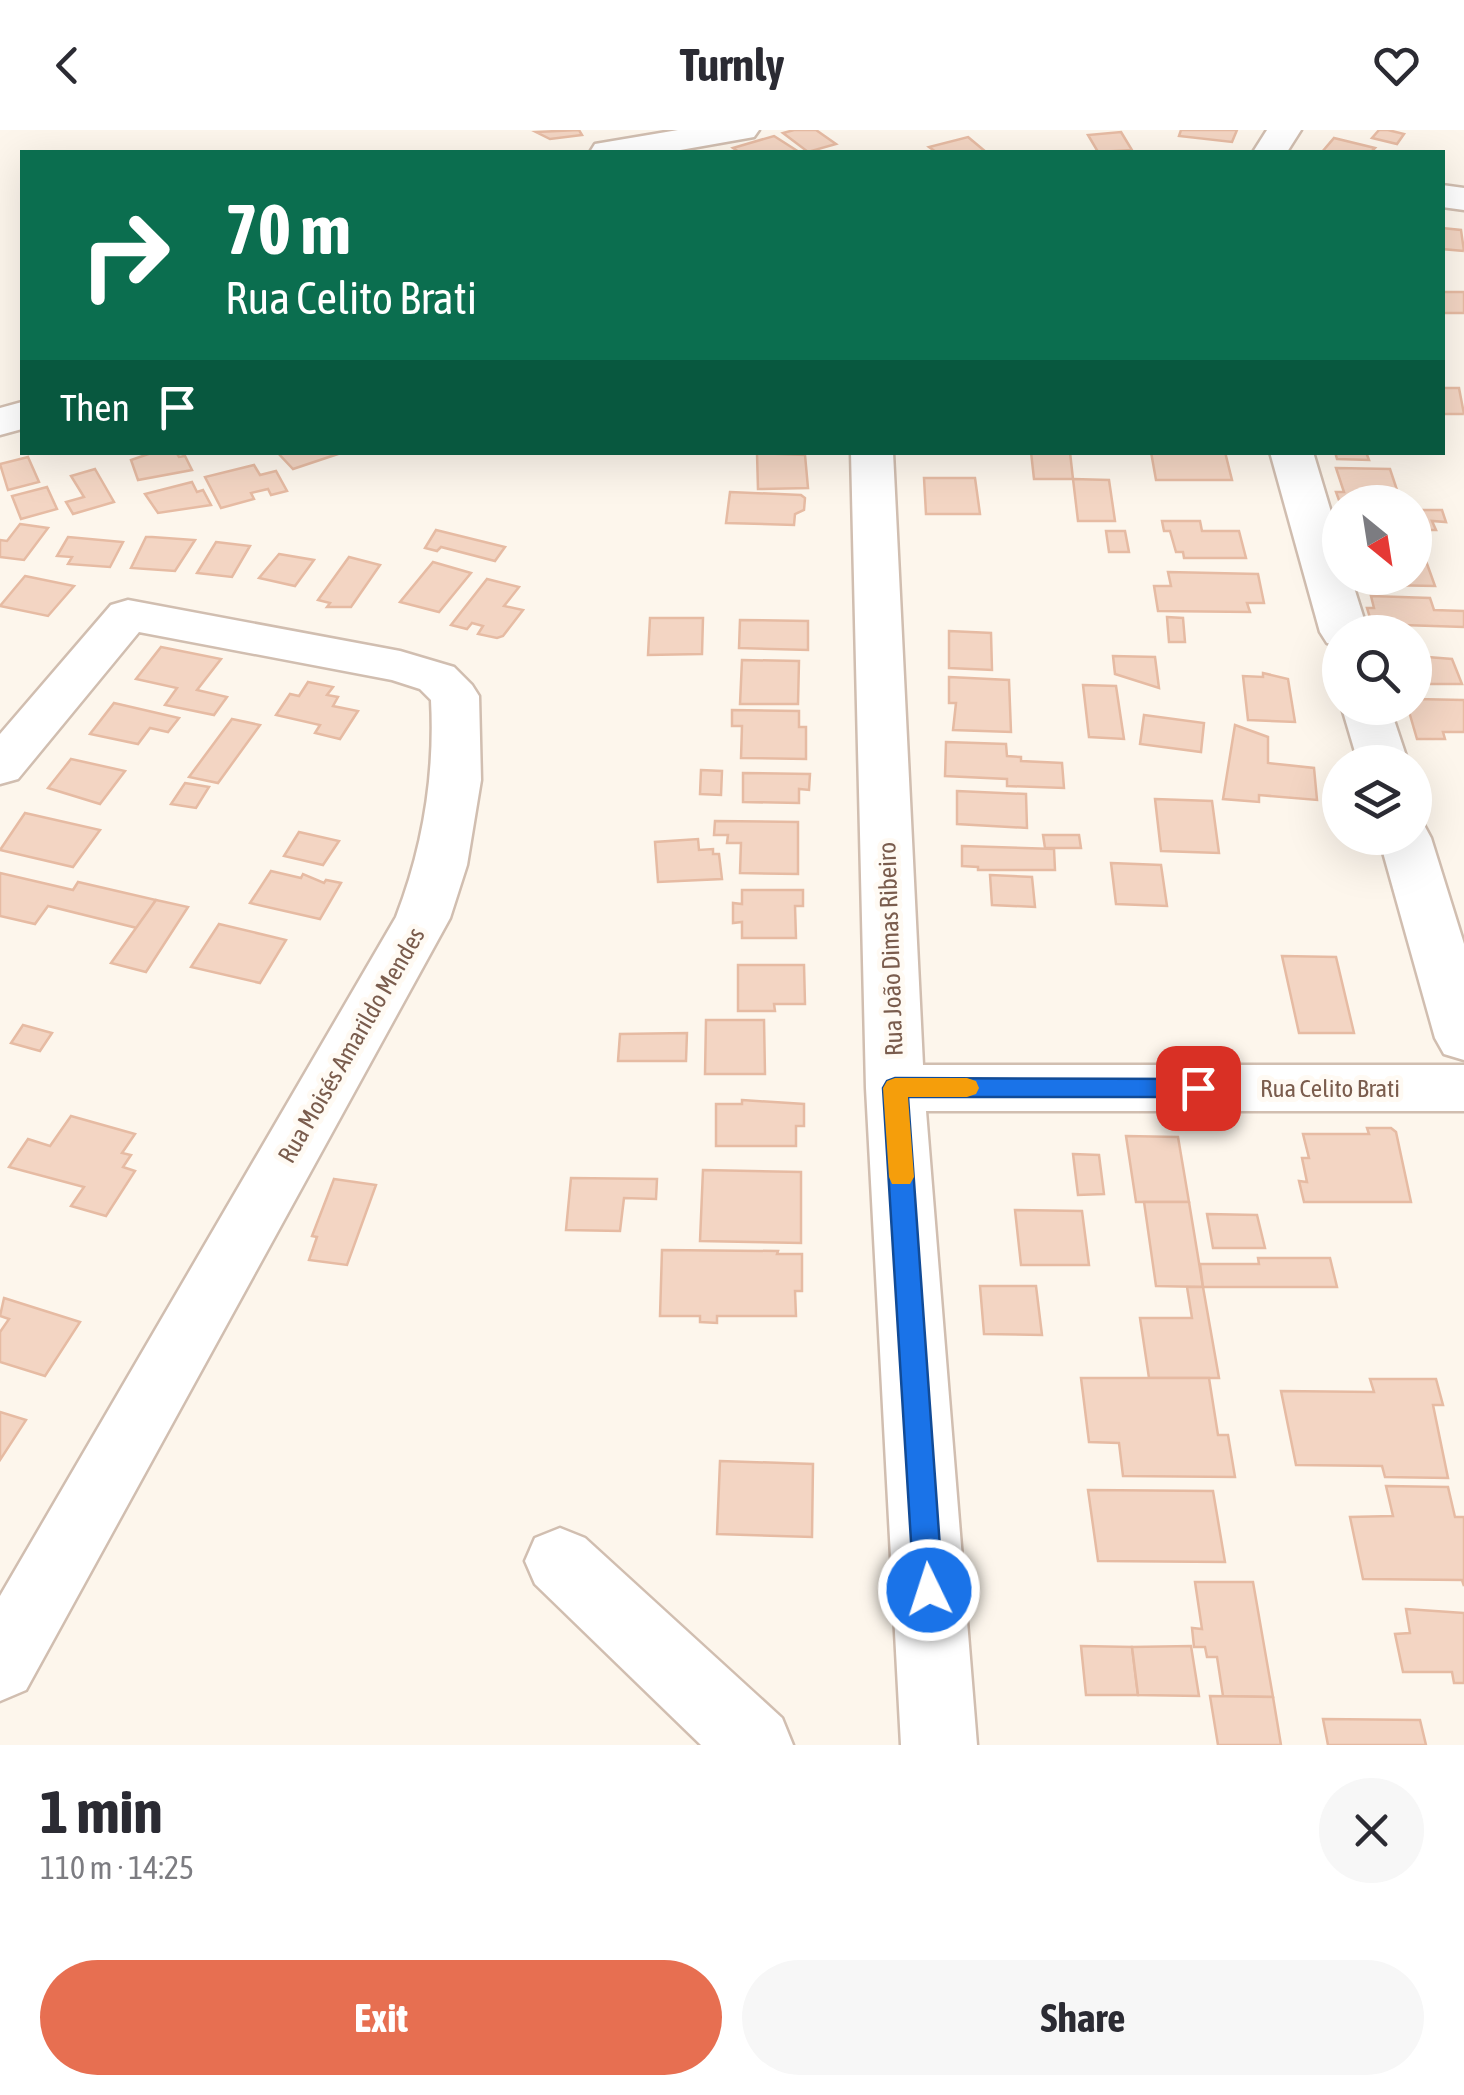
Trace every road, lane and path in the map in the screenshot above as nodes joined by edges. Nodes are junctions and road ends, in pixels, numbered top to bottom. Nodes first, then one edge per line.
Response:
1 (742, 130) edge
2 (623, 150) edge
3 (872, 455) edge
4 (1292, 455) edge
5 (1339, 615) edge
6 (0, 768) edge
7 (1410, 855) edge
8 (1464, 1038) edge
9 (895, 1088) junction
10 (1464, 1088) edge
11 (560, 1561) dead end
12 (0, 1665) edge
13 (756, 1745) edge
14 (939, 1745) edge

1 - 2 street
3 - 9 street, Rua João Dimas Ribeiro
4 - 5 street
6 - 12 street, Rua Moisés Amarildo Mendes
7 - 8 street
9 - 10 street, Rua Celito Brati
9 - 14 street, Rua João Dimas Ribeiro
11 - 13 street

